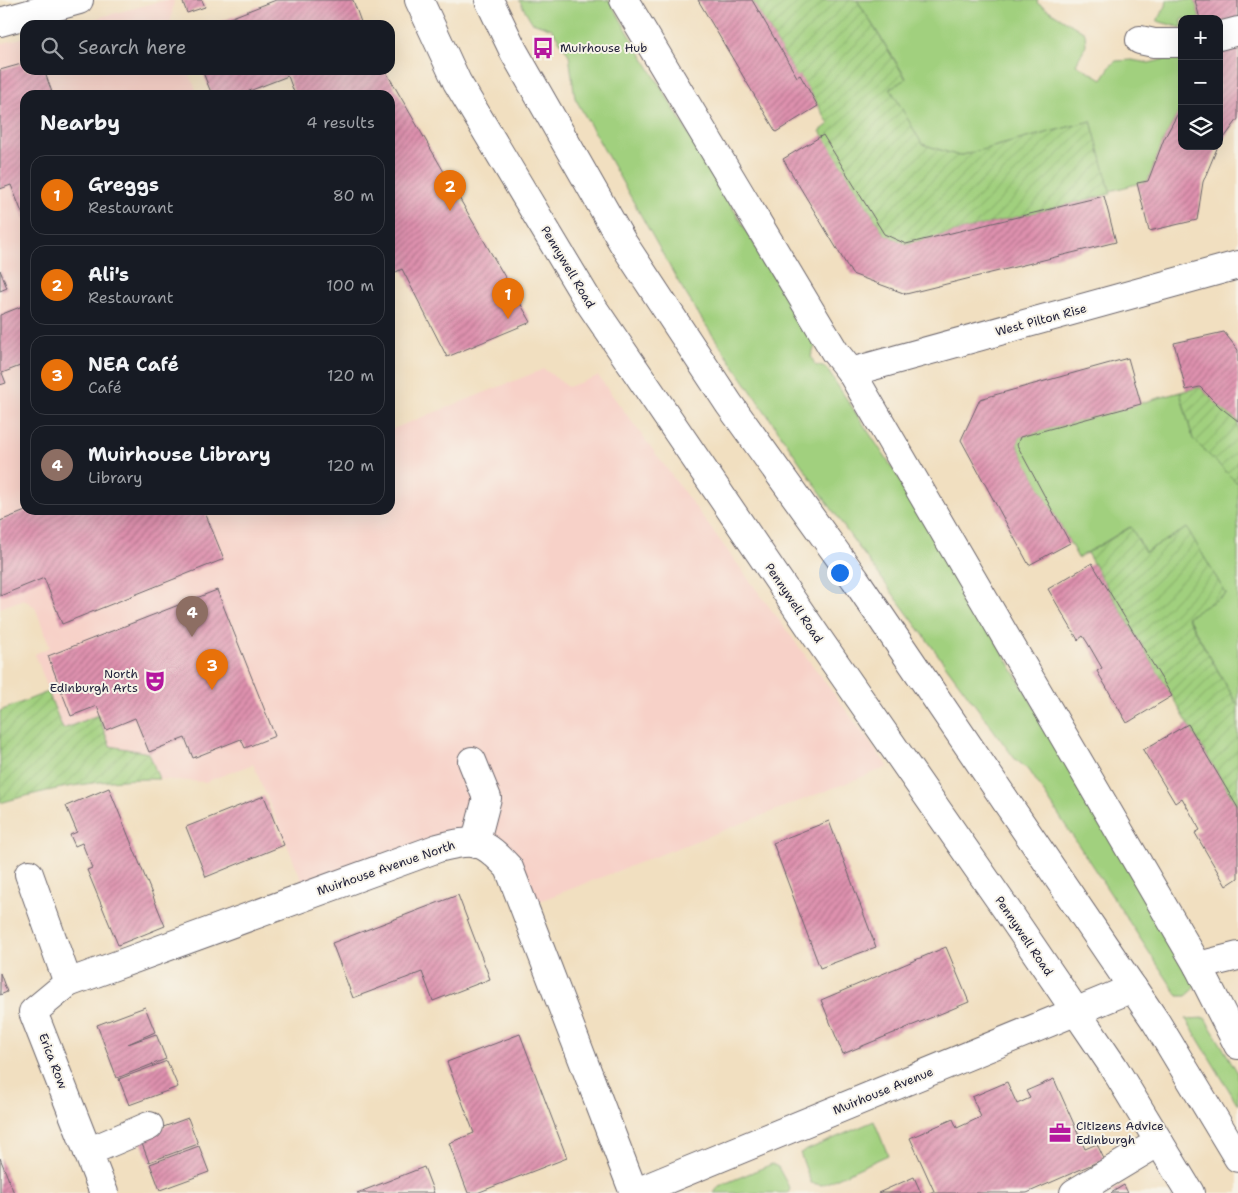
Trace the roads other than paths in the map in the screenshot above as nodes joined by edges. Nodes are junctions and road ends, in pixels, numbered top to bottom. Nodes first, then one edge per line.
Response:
1 (80, 0) edge
2 (419, 0) edge
3 (489, 0) edge
4 (624, 0) edge
5 (0, 22) edge
6 (1238, 31) edge
7 (1223, 35) edge
8 (1140, 40) dead end
9 (1178, 43) edge
10 (1236, 274) edge
11 (851, 372) junction
12 (472, 761) dead end
13 (475, 844) junction
14 (29, 874) dead end
15 (1238, 956) edge
16 (1198, 966) junction
17 (68, 983) junction
18 (1133, 988) junction
19 (1076, 1012) junction
20 (1238, 1045) edge
21 (149, 1126) dead end
22 (1159, 1142) junction
23 (88, 1152) junction
24 (1238, 1158) edge
25 (673, 1186) edge
26 (104, 1193) edge
27 (634, 1193) edge
28 (1074, 1193) edge
29 (1190, 1193) edge

1 - 5 street
2 - 19 street, Pennywell Road
3 - 18 street
4 - 11 street
6 - 7 street
8 - 9 street
10 - 11 street, West Pilton Rise
11 - 16 street
12 - 13 street
13 - 17 street, Muirhouse Avenue North
13 - 27 street, Muirhouse Avenue North
14 - 17 street
15 - 16 street
16 - 20 street
17 - 23 street, Erica Row
18 - 19 street, Muirhouse Avenue
18 - 24 street
19 - 22 street, Pennywell Road
19 - 25 street, Muirhouse Avenue
21 - 23 street
22 - 28 street
22 - 29 street, Pennywell Road
23 - 26 street, Erica Row
25 - 27 street, Muirhouse Avenue

